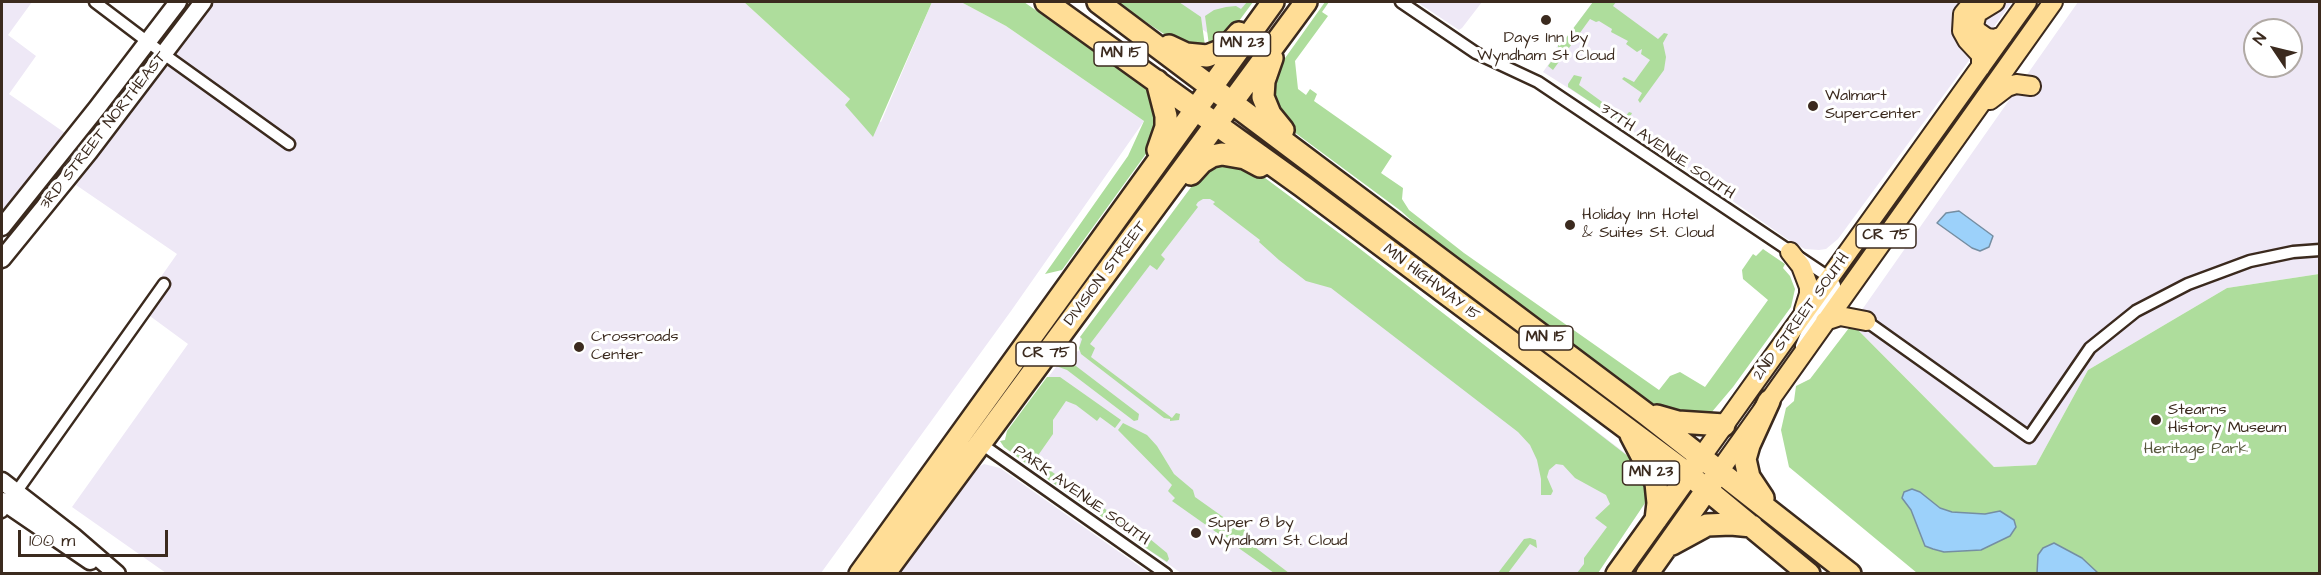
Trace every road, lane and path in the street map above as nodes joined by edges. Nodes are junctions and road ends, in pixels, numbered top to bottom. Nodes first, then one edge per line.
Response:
1 (95, 2) edge
2 (178, 2) edge
3 (203, 2) edge
4 (1046, 2) edge
5 (1098, 2) edge
6 (1262, 2) edge
7 (1273, 2) edge
8 (1306, 2) edge
9 (1401, 2) edge
10 (1974, 2) edge
11 (1995, 2) edge
12 (2027, 2) edge
13 (2053, 2) edge
14 (1292, 21) junction
15 (1139, 32) junction
16 (2003, 36) junction
17 (149, 41) junction
18 (2022, 45) junction
19 (165, 55) junction
20 (1981, 67) junction
21 (1157, 81) junction
22 (1211, 87) junction
23 (1233, 102) junction
24 (1195, 108) junction
25 (1968, 120) junction
26 (1216, 124) junction
27 (289, 144) dead end
28 (1300, 152) junction
29 (1150, 170) junction
30 (1302, 186) junction
31 (2, 227) edge
32 (1127, 246) junction
33 (2319, 250) edge
34 (1790, 252) junction
35 (2, 259) edge
36 (1830, 278) junction
37 (164, 284) dead end
38 (1851, 286) junction
39 (1802, 316) junction
40 (1825, 321) junction
41 (1866, 321) junction
42 (1794, 364) junction
43 (1769, 401) junction
44 (1646, 414) junction
45 (1724, 425) junction
46 (1628, 429) junction
47 (980, 443) junction
48 (1702, 456) junction
49 (1720, 470) junction
50 (1688, 474) junction
51 (2, 481) edge
52 (1707, 489) junction
53 (6, 503) edge
54 (1769, 509) junction
55 (1656, 520) junction
56 (1752, 526) junction
57 (1666, 547) junction
58 (112, 573) edge
59 (117, 573) edge
60 (860, 573) edge
61 (884, 573) edge
62 (1166, 573) edge
63 (1617, 573) edge
64 (1647, 573) edge
65 (1809, 573) edge
66 (1850, 573) edge

1 - 17 street
2 - 17 main road, 3RD STREET NORTHEAST
3 - 19 main road, 3RD STREET NORTHEAST
4 - 21 highway, MN HIGHWAY 15 / MN 15
5 - 15 highway, MN HIGHWAY 15 / MN 15
6 - 15 highway
7 - 22 highway, DIVISION STREET / MN 23
8 - 14 highway, DIVISION STREET / MN 23
9 - 34 street, 37TH AVENUE SOUTH
10 - 20 main road
11 - 16 main road
12 - 16 main road, 2ND STREET SOUTH / CR 75
13 - 18 main road, 2ND STREET SOUTH / CR 75
14 - 23 highway, DIVISION STREET / MN 23
14 - 28 highway
15 - 22 highway, MN HIGHWAY 15 / MN 15
16 - 20 main road, 2ND STREET SOUTH / CR 75
17 - 19 street
17 - 31 main road, 3RD STREET NORTHEAST
18 - 25 main road, 2ND STREET SOUTH / CR 75
18 - 25 main road
19 - 27 street
19 - 35 main road, 3RD STREET NORTHEAST
20 - 36 main road, 2ND STREET SOUTH / CR 75
21 - 24 highway, MN HIGHWAY 15 / MN 15
21 - 29 highway
22 - 23 highway, MN HIGHWAY 15 / MN 15
22 - 24 highway, DIVISION STREET / MN 23
23 - 26 highway, DIVISION STREET / MN 23
23 - 28 highway, MN HIGHWAY 15 / MN 15
24 - 26 highway, MN HIGHWAY 15 / MN 15
24 - 29 highway, DIVISION STREET / CR 75
25 - 38 main road, 2ND STREET SOUTH / CR 75
26 - 30 highway, MN HIGHWAY 15 / MN 15
26 - 32 highway, DIVISION STREET / CR 75
28 - 44 highway, MN HIGHWAY 15 / MN 15
29 - 60 highway, DIVISION STREET / CR 75
30 - 32 highway
30 - 46 highway, MN HIGHWAY 15 / MN 15
32 - 47 highway, DIVISION STREET / CR 75
33 - 41 street
34 - 36 street, 37TH AVENUE SOUTH
34 - 39 main road
36 - 39 main road, 2ND STREET SOUTH / CR 75
36 - 42 street
37 - 53 street
38 - 40 main road, 2ND STREET SOUTH / CR 75
38 - 41 main road
39 - 45 main road, 2ND STREET SOUTH / CR 75
40 - 41 main road
40 - 42 main road, 2ND STREET SOUTH / CR 75
42 - 43 main road, 2ND STREET SOUTH / CR 75
43 - 49 main road, 2ND STREET SOUTH / CR 75
43 - 54 highway
44 - 45 highway
44 - 48 highway, MN HIGHWAY 15 / MN 15
45 - 48 main road, 2ND STREET SOUTH / CR 75
46 - 50 highway, MN HIGHWAY 15 / MN 15
46 - 55 highway, MN 23
47 - 61 highway, DIVISION STREET / CR 75
47 - 62 street, PARK AVENUE SOUTH
48 - 49 highway, MN HIGHWAY 15 / MN 15
48 - 50 highway, 2ND STREET SOUTH / CR 75
49 - 52 highway
49 - 54 highway, MN HIGHWAY 15 / MN 15
50 - 52 highway, MN HIGHWAY 15 / MN 15
50 - 55 highway, 2ND STREET SOUTH / CR 75
51 - 53 main road
52 - 56 highway, MN HIGHWAY 15 / MN 15
52 - 57 highway
53 - 58 main road
53 - 59 main road
54 - 66 highway, MN HIGHWAY 15 / MN 15
55 - 63 highway, 2ND STREET SOUTH
56 - 57 highway
56 - 65 highway, MN HIGHWAY 15 / MN 15
57 - 64 highway

